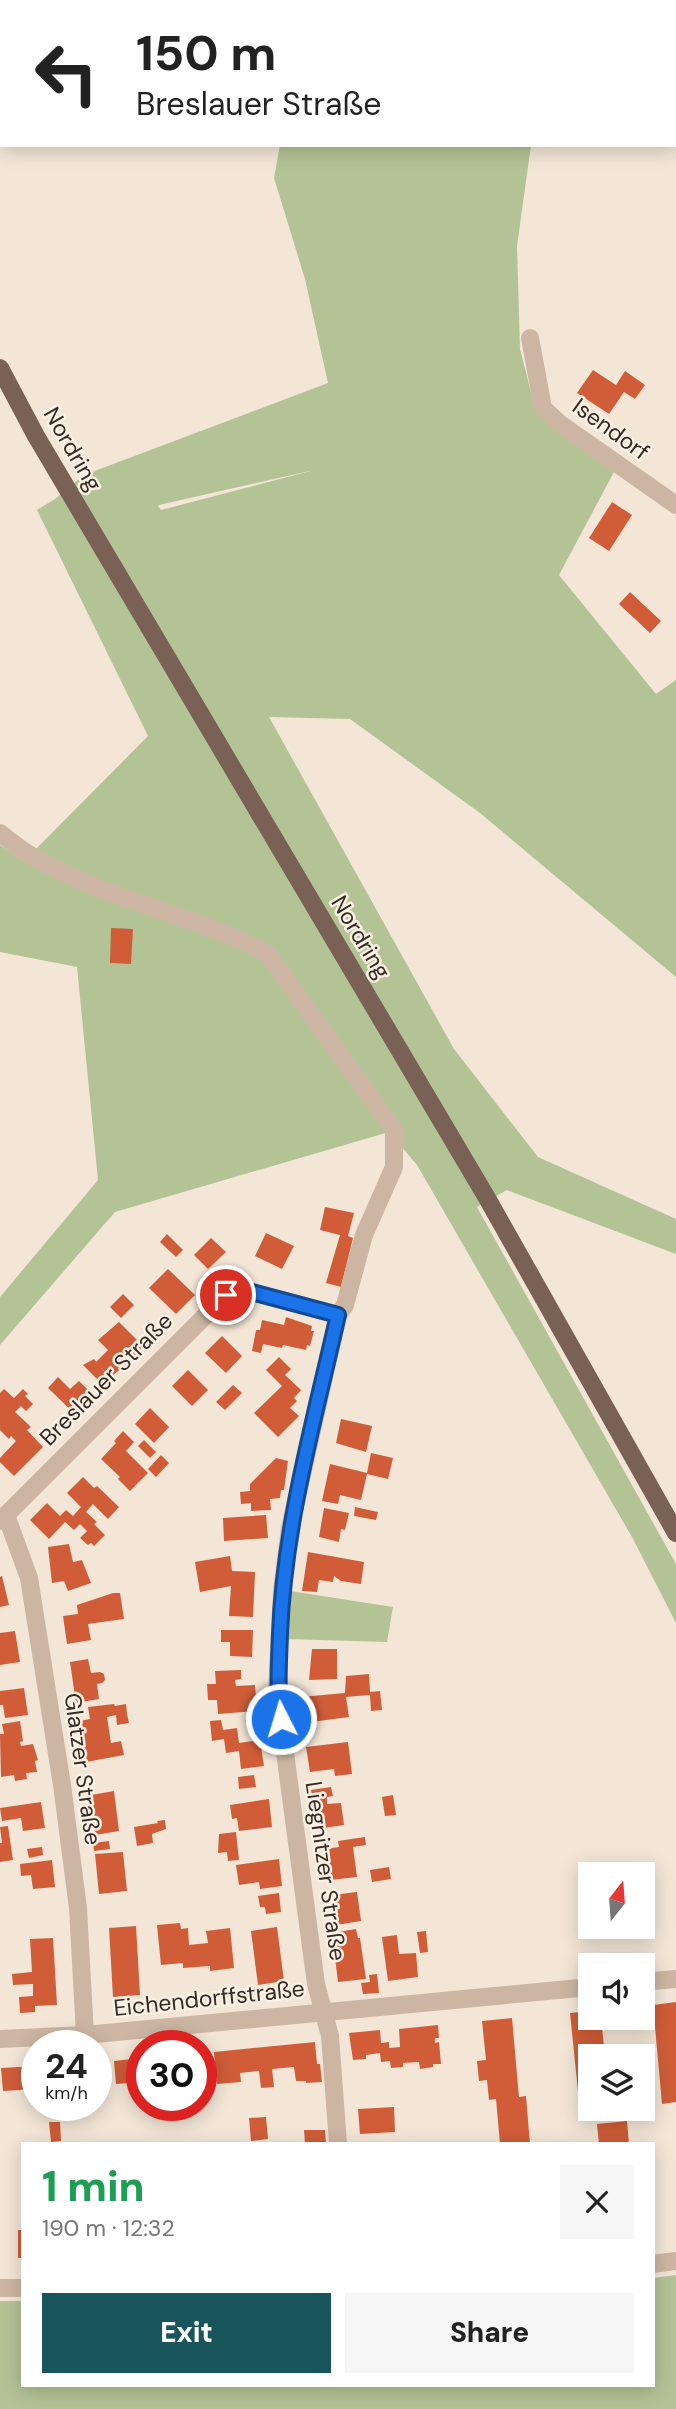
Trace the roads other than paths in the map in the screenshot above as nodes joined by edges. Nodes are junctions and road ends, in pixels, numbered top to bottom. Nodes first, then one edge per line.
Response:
1 (530, 338) dead end
2 (0, 368) edge
3 (676, 505) edge
4 (0, 833) edge
5 (338, 1315) junction
6 (3, 1518) edge
7 (676, 1533) edge
8 (676, 1979) edge
9 (655, 1981) edge
10 (578, 1988) edge
11 (325, 2011) junction
12 (85, 2030) edge
13 (112, 2032) edge
14 (21, 2038) edge
15 (0, 2039) edge
16 (338, 2142) edge
17 (676, 2261) edge
18 (655, 2264) edge
19 (0, 2288) edge
20 (21, 2288) edge

1 - 3 street, Isendorf
2 - 7 main road, Nordring
4 - 5 street, Liegnitzer Straße
5 - 6 street, Breslauer Straße
5 - 11 street, Liegnitzer Straße
6 - 12 street, Glatzer Straße
8 - 9 street
10 - 11 street, Eichendorffstraße
11 - 13 street, Eichendorffstraße
11 - 16 street, Liegnitzer Straße
14 - 15 street, Eichendorffstraße
17 - 18 street
19 - 20 street

